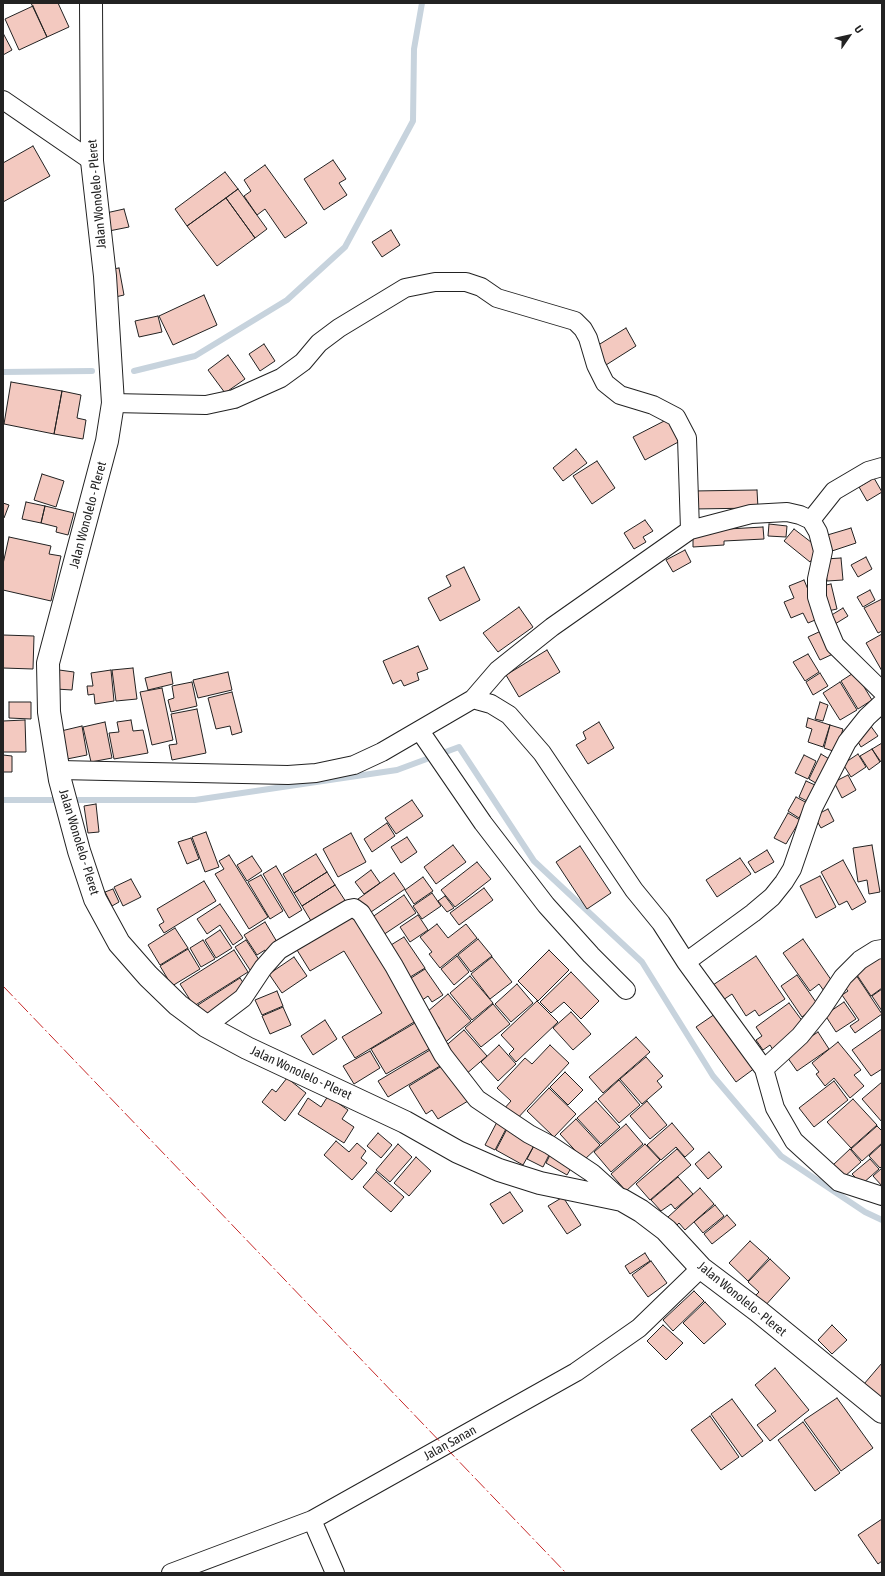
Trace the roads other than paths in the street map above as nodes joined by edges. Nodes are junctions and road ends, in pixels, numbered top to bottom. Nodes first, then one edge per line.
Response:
1 (92, 3) edge
2 (3, 100) edge
3 (92, 161) junction
4 (113, 403) junction
5 (882, 467) edge
6 (811, 520) junction
7 (690, 530) junction
8 (882, 691) edge
9 (473, 699) junction
10 (882, 703) edge
11 (424, 736) junction
12 (60, 775) junction
13 (882, 949) edge
14 (686, 962) junction
15 (626, 990) dead end
16 (206, 1026) junction
17 (764, 1069) junction
18 (882, 1196) edge
19 (622, 1200) junction
20 (702, 1268) junction
21 (882, 1412) edge
22 (312, 1520) junction
23 (171, 1573) edge
24 (335, 1573) edge

1 - 3 main road, Jalan Wonolelo - Pleret
2 - 3 street
3 - 4 main road, Jalan Wonolelo - Pleret
4 - 7 street
4 - 12 main road, Jalan Wonolelo - Pleret
5 - 6 street
6 - 7 street
6 - 8 street
7 - 9 street
9 - 11 street
9 - 14 street
10 - 14 street
11 - 12 street
11 - 15 street
12 - 16 main road, Jalan Wonolelo - Pleret
13 - 17 street
14 - 17 street
16 - 19 main road, Jalan Wonolelo - Pleret
16 - 19 street
17 - 18 street
19 - 20 main road, Jalan Wonolelo - Pleret
20 - 21 main road, Jalan Wonolelo - Pleret
20 - 22 street, Jalan Sanan
22 - 23 street, Jalan Sanan
22 - 24 street

